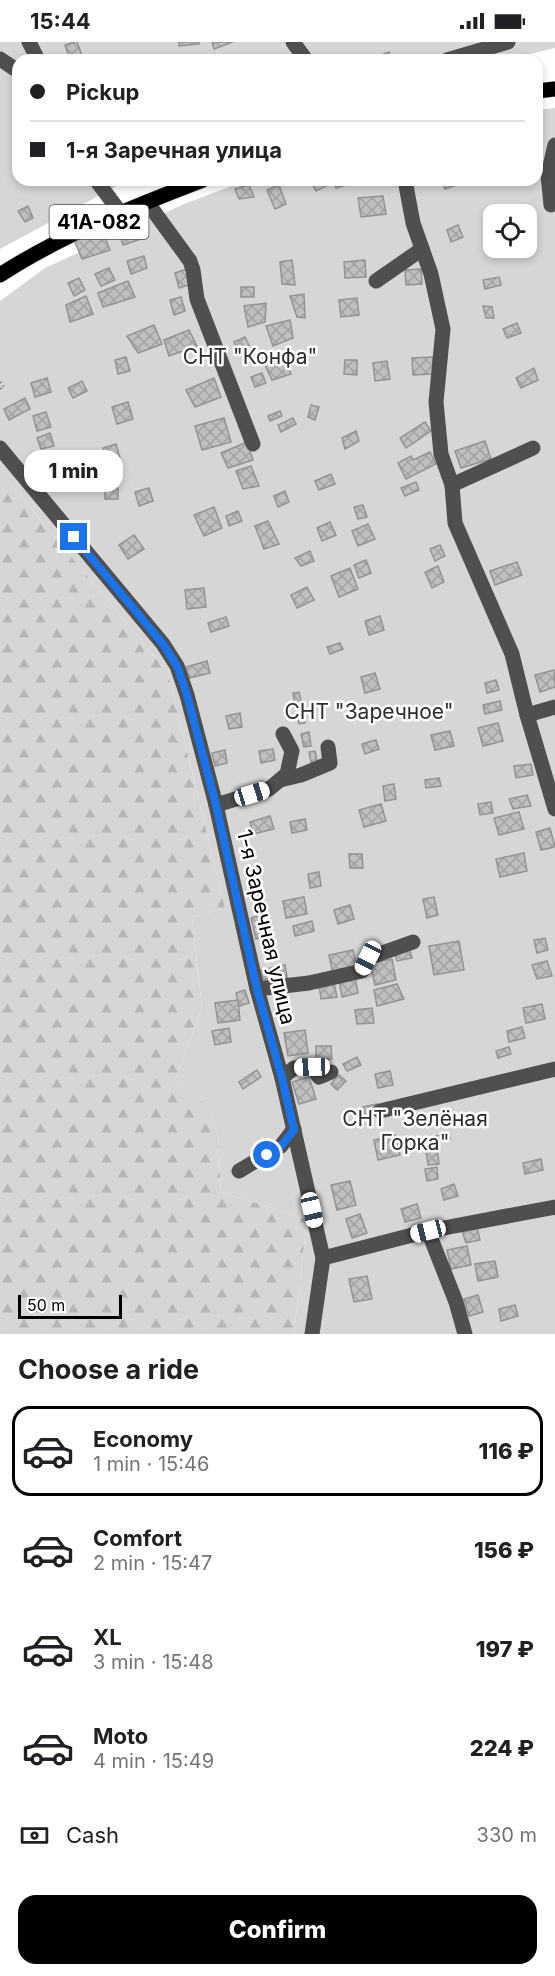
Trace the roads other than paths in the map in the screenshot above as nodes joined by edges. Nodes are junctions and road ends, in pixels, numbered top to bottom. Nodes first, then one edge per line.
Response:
1 (508, 42) edge
2 (467, 54) edge
3 (555, 145) edge
4 (100, 186) edge
5 (187, 186) edge
6 (406, 186) edge
7 (147, 201) junction
8 (551, 205) dead end
9 (120, 212) junction
10 (422, 249) junction
11 (0, 275) edge
12 (376, 281) dead end
13 (253, 444) dead end
14 (0, 448) edge
15 (533, 448) dead end
16 (452, 485) junction
17 (555, 707) edge
18 (527, 715) junction
19 (283, 734) dead end
20 (328, 747) dead end
21 (280, 780) junction
22 (216, 805) junction
23 (555, 809) edge
24 (413, 942) dead end
25 (257, 989) junction
26 (555, 1069) edge
27 (331, 1072) dead end
28 (282, 1078) junction
29 (380, 1111) dead end
30 (294, 1130) junction
31 (239, 1172) dead end
32 (555, 1207) edge
33 (428, 1231) junction
34 (323, 1258) junction
35 (312, 1334) edge
36 (465, 1334) edge

1 - 2 street
3 - 8 street
4 - 9 street
5 - 7 main road, 41А-082
6 - 10 street
7 - 9 main road, 41А-082
7 - 13 street
9 - 11 main road, 41А-082
10 - 12 street
10 - 16 street
14 - 22 street, 1-я Заречная улица
15 - 16 street
16 - 18 street
17 - 18 street
18 - 23 street
19 - 21 street
20 - 21 street
21 - 22 street
22 - 25 street, 1-я Заречная улица
24 - 25 street
25 - 28 street, 1-я Заречная улица
26 - 29 street
27 - 28 street
28 - 30 street, 1-я Заречная улица
30 - 31 street
30 - 34 street, 1-я Заречная улица
32 - 33 street
33 - 34 street
33 - 36 street
34 - 35 street, 1-я Заречная улица

